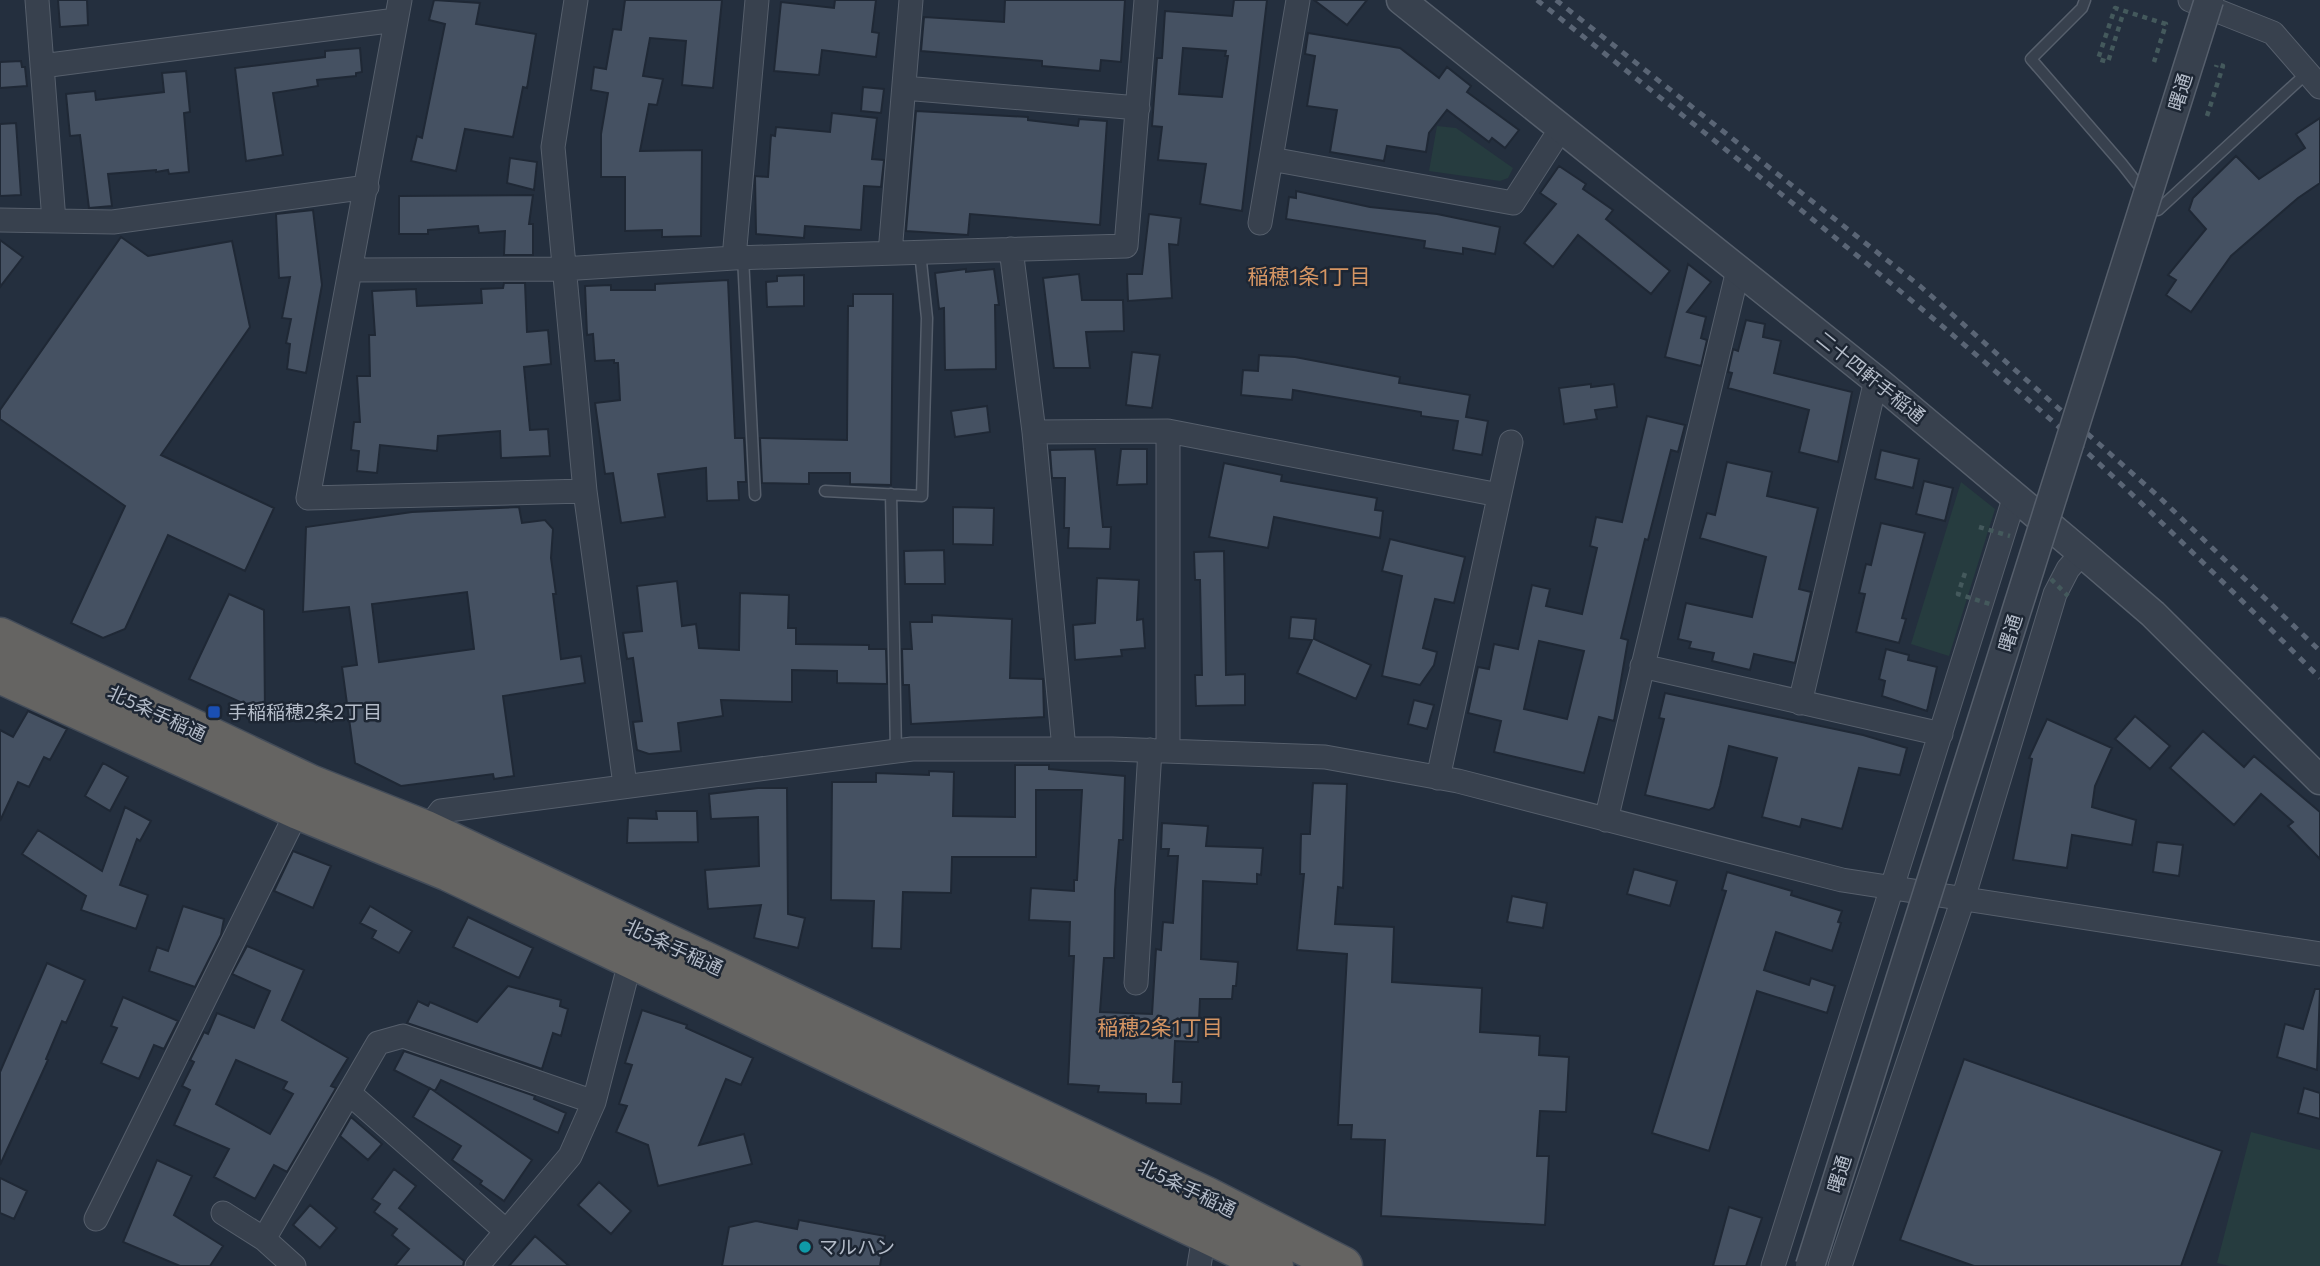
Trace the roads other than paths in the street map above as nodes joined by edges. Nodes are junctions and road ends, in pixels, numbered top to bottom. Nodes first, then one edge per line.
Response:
1 (37, 0) edge
2 (576, 0) edge
3 (757, 0) edge
4 (911, 0) edge
5 (1146, 0) edge
6 (1298, 0) edge
7 (1401, 0) edge
8 (2085, 0) edge
9 (2190, 0) edge
10 (2209, 0) edge
11 (398, 10) edge
12 (2248, 10) edge
13 (42, 66) junction
14 (2314, 80) edge
15 (904, 88) junction
16 (1138, 108) junction
17 (1560, 130) junction
18 (1271, 159) junction
19 (368, 187) junction
20 (0, 220) edge
21 (54, 221) junction
22 (1260, 223) dead end
23 (1011, 249) junction
24 (920, 252) junction
25 (890, 253) junction
26 (739, 257) junction
27 (562, 269) junction
28 (353, 270) junction
29 (1738, 270) junction
30 (1877, 380) junction
31 (1168, 431) junction
32 (1034, 432) junction
33 (1511, 442) dead end
34 (585, 491) junction
35 (825, 491) dead end
36 (891, 494) junction
37 (755, 495) dead end
38 (1499, 495) junction
39 (2015, 496) junction
40 (2082, 553) junction
41 (0, 637) edge
42 (1643, 666) junction
43 (0, 674) edge
44 (1800, 703) junction
45 (1941, 734) junction
46 (1064, 749) junction
47 (896, 751) junction
48 (1159, 751) junction
49 (1438, 778) junction
50 (2320, 780) edge
51 (625, 785) junction
52 (298, 810) junction
53 (1606, 820) junction
54 (418, 842) junction
55 (1892, 887) junction
56 (1963, 899) junction
57 (2320, 954) edge
58 (631, 958) junction
59 (1136, 983) dead end
60 (349, 1093) junction
61 (594, 1102) junction
62 (223, 1213) dead end
63 (96, 1219) dead end
64 (506, 1231) junction
65 (264, 1239) junction
66 (1202, 1248) edge
67 (294, 1266) edge
68 (477, 1266) edge
69 (1275, 1266) edge
70 (1343, 1266) edge
71 (1773, 1266) edge
72 (1810, 1266) edge
73 (1840, 1266) edge

1 - 13 street
2 - 27 street
3 - 26 street
4 - 15 street
5 - 16 street
6 - 18 street
7 - 17 street, 二十四軒手稲通
8 - 14 lane
9 - 12 street
10 - 72 street, 曙通, bridge
11 - 13 street
11 - 19 street
12 - 14 street
13 - 21 street
15 - 16 street
15 - 25 street
16 - 23 street
17 - 18 street
17 - 29 street, 二十四軒手稲通
18 - 22 street
19 - 21 street
19 - 28 street
20 - 21 street
23 - 24 street
23 - 32 street
24 - 25 street
24 - 36 lane
25 - 26 street
26 - 27 street
26 - 37 lane
27 - 28 street
27 - 34 street
28 - 34 street
29 - 30 street, 二十四軒手稲通
29 - 42 street
30 - 39 street, 二十四軒手稲通
30 - 44 street
31 - 32 street
31 - 38 street
31 - 48 street
32 - 46 street
33 - 38 street
34 - 51 street
35 - 36 lane
36 - 47 lane
38 - 49 street
39 - 40 street, 二十四軒手稲通
39 - 45 street
40 - 50 street, 二十四軒手稲通
40 - 56 street
41 - 54 highway, 北5条手稲通
42 - 44 street
42 - 53 street
43 - 52 highway, 北5条手稲通
44 - 45 street
45 - 55 street
46 - 47 street
46 - 48 street
47 - 51 street
48 - 49 street
48 - 59 street
49 - 53 street
51 - 54 street
52 - 54 highway, 北5条手稲通
52 - 63 street
53 - 55 street
54 - 58 highway, 北5条手稲通
54 - 70 highway, 北5条手稲通
55 - 56 street
55 - 71 street
56 - 57 street
56 - 73 street
58 - 61 street
58 - 66 highway, 北5条手稲通
60 - 61 street
60 - 64 street
60 - 65 street
61 - 64 street
62 - 65 street
64 - 68 street
65 - 67 street
66 - 69 highway, 北5条手稲通

